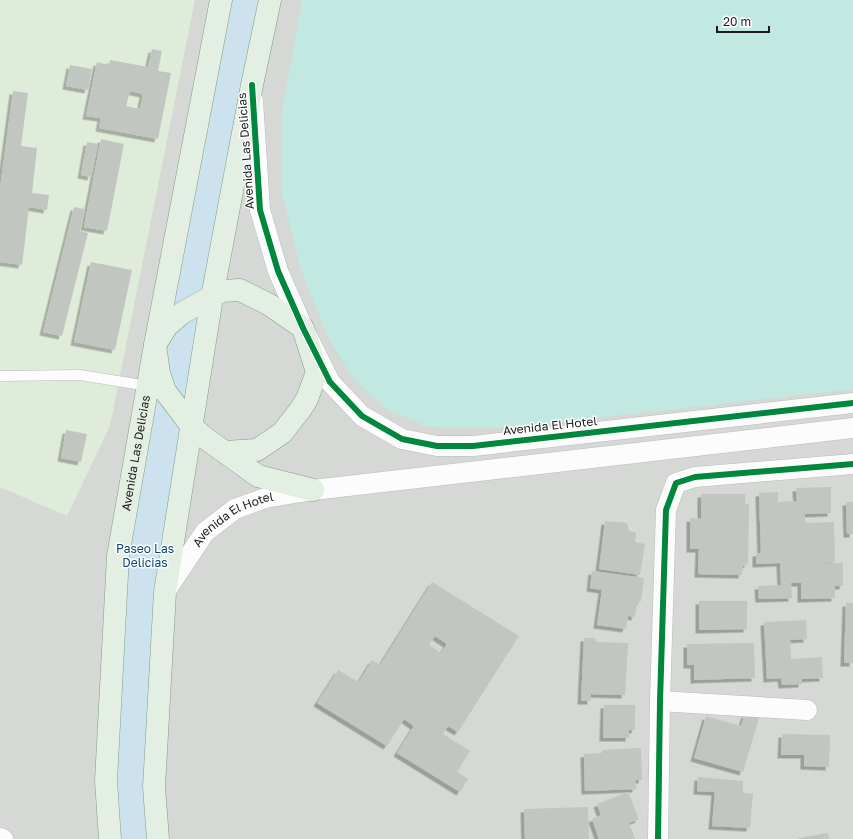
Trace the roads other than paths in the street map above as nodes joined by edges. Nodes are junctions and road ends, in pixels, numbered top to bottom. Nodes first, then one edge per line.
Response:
1 (221, 0) edge
2 (270, 0) edge
3 (252, 85) junction
4 (212, 297) junction
5 (303, 328) junction
6 (155, 345) junction
7 (0, 376) edge
8 (148, 386) junction
9 (853, 403) edge
10 (192, 427) junction
11 (853, 428) edge
12 (225, 452) junction
13 (853, 464) edge
14 (313, 490) junction
15 (165, 592) junction
16 (660, 701) junction
17 (807, 710) dead end
18 (0, 838) edge
19 (3, 839) edge
20 (110, 839) edge
21 (158, 839) edge
22 (658, 839) edge

1 - 6 main road, Avenida Las Delicias
2 - 3 main road, Avenida Las Delicias
3 - 4 main road, Avenida Las Delicias
3 - 5 street, Avenida Las Delicias
4 - 5 main road
4 - 6 main road
4 - 10 main road, Avenida Las Delicias
5 - 9 street, Avenida El Hotel
5 - 12 main road
6 - 8 main road, Avenida Las Delicias
6 - 10 main road
7 - 8 lane
8 - 20 main road, Avenida Las Delicias
10 - 12 main road
10 - 15 main road, Avenida Las Delicias
11 - 14 street, Avenida El Hotel
12 - 14 main road
13 - 16 street
14 - 15 street, Avenida El Hotel
15 - 21 main road, Avenida Las Delicias
16 - 17 street
16 - 22 street
18 - 19 street

